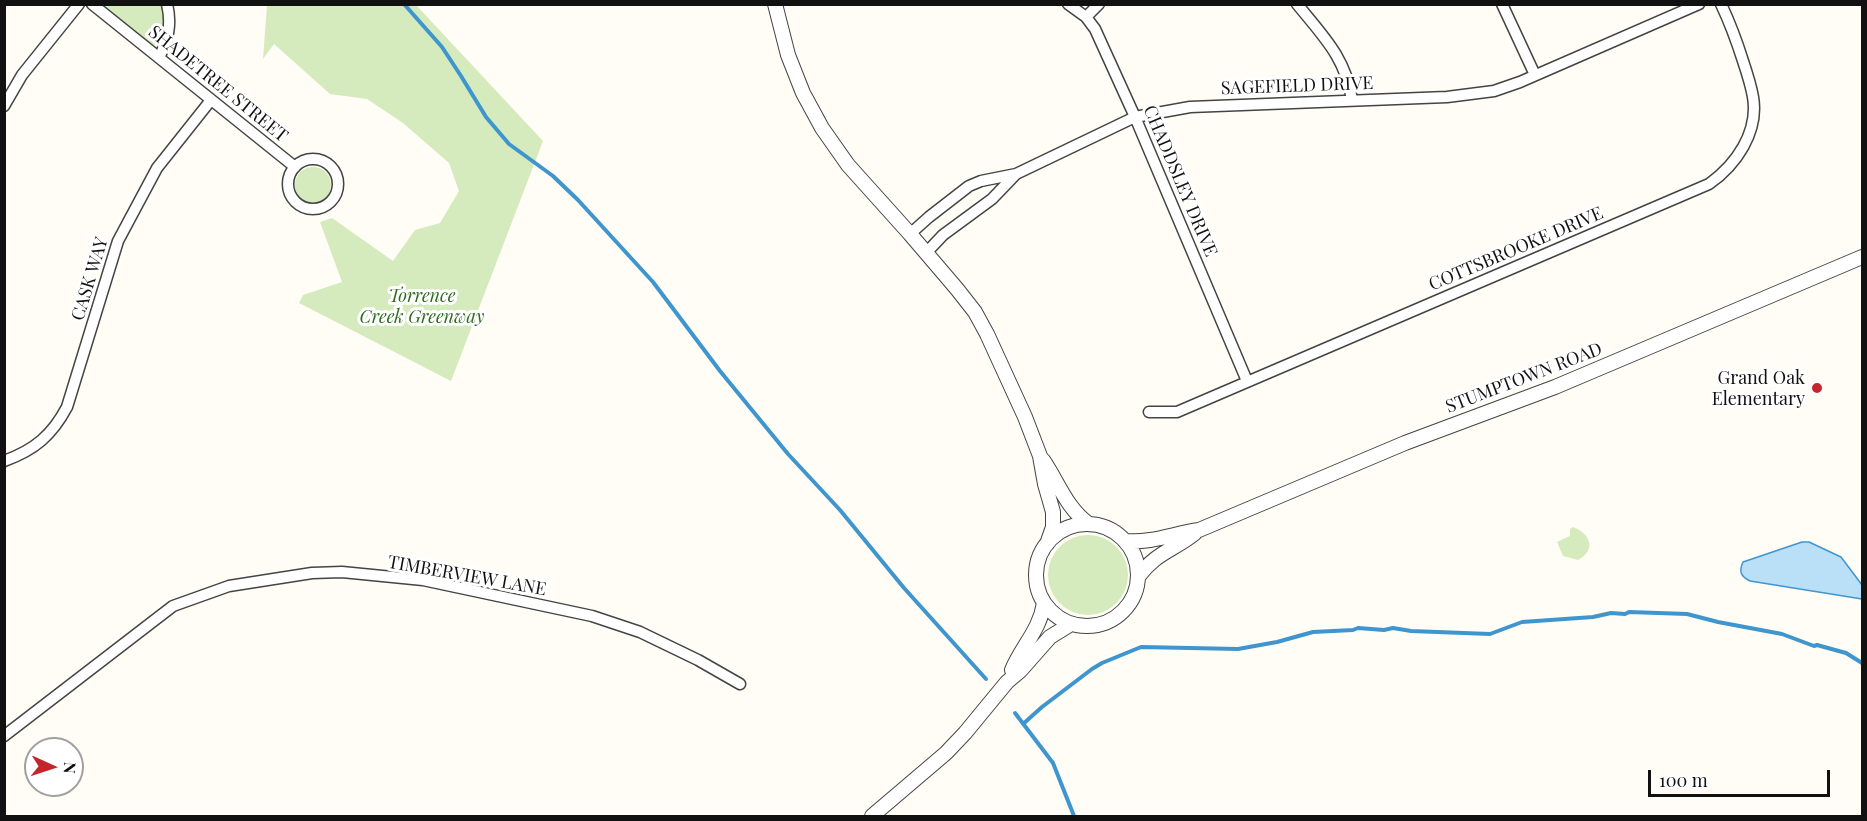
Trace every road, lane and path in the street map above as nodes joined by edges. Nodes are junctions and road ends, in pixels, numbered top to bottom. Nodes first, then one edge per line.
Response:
1 (79, 4) edge
2 (92, 4) edge
3 (167, 4) edge
4 (775, 4) edge
5 (1068, 4) edge
6 (1099, 4) edge
7 (1297, 4) edge
8 (1502, 4) edge
9 (1699, 4) edge
10 (1721, 4) edge
11 (1086, 17) junction
12 (159, 58) junction
13 (1535, 75) junction
14 (211, 100) junction
15 (1352, 100) junction
16 (4, 106) edge
17 (1134, 117) junction
18 (295, 167) junction
19 (1016, 174) junction
20 (910, 234) junction
21 (926, 253) junction
22 (1863, 257) edge
23 (1247, 381) junction
24 (1149, 412) dead end
25 (1040, 456) junction
26 (4, 461) edge
27 (1089, 524) junction
28 (1199, 530) junction
29 (1125, 541) junction
30 (1047, 544) junction
31 (1138, 577) junction
32 (1044, 603) junction
33 (1071, 624) junction
34 (1007, 682) junction
35 (740, 684) dead end
36 (4, 736) edge
37 (872, 816) edge

1 - 16 street
2 - 12 street, SHADETREE STREET
3 - 12 street
4 - 20 street
5 - 11 street, CHADDSLEY DRIVE
6 - 11 street
7 - 15 street
8 - 13 street
9 - 13 street, SAGEFIELD DRIVE
10 - 23 street, COTTSBROOKE DRIVE
11 - 17 street, CHADDSLEY DRIVE
12 - 14 street, SHADETREE STREET
13 - 15 street, SAGEFIELD DRIVE
14 - 18 street, SHADETREE STREET
14 - 26 street, CASK WAY
15 - 17 street, SAGEFIELD DRIVE
17 - 19 street, SAGEFIELD DRIVE
17 - 23 street, CHADDSLEY DRIVE
18 - 18 street, SHADETREE STREET
19 - 20 street, SAGEFIELD DRIVE
19 - 21 street
20 - 21 street
21 - 25 street
22 - 28 street, STUMPTOWN ROAD
23 - 24 street, COTTSBROOKE DRIVE
25 - 27 street
25 - 30 street
27 - 29 street
27 - 30 street
28 - 29 street, STUMPTOWN ROAD
28 - 31 street, STUMPTOWN ROAD
29 - 31 street
30 - 32 street
31 - 33 street
32 - 33 street
32 - 34 street
33 - 34 street
34 - 37 street
35 - 36 street, TIMBERVIEW LANE

